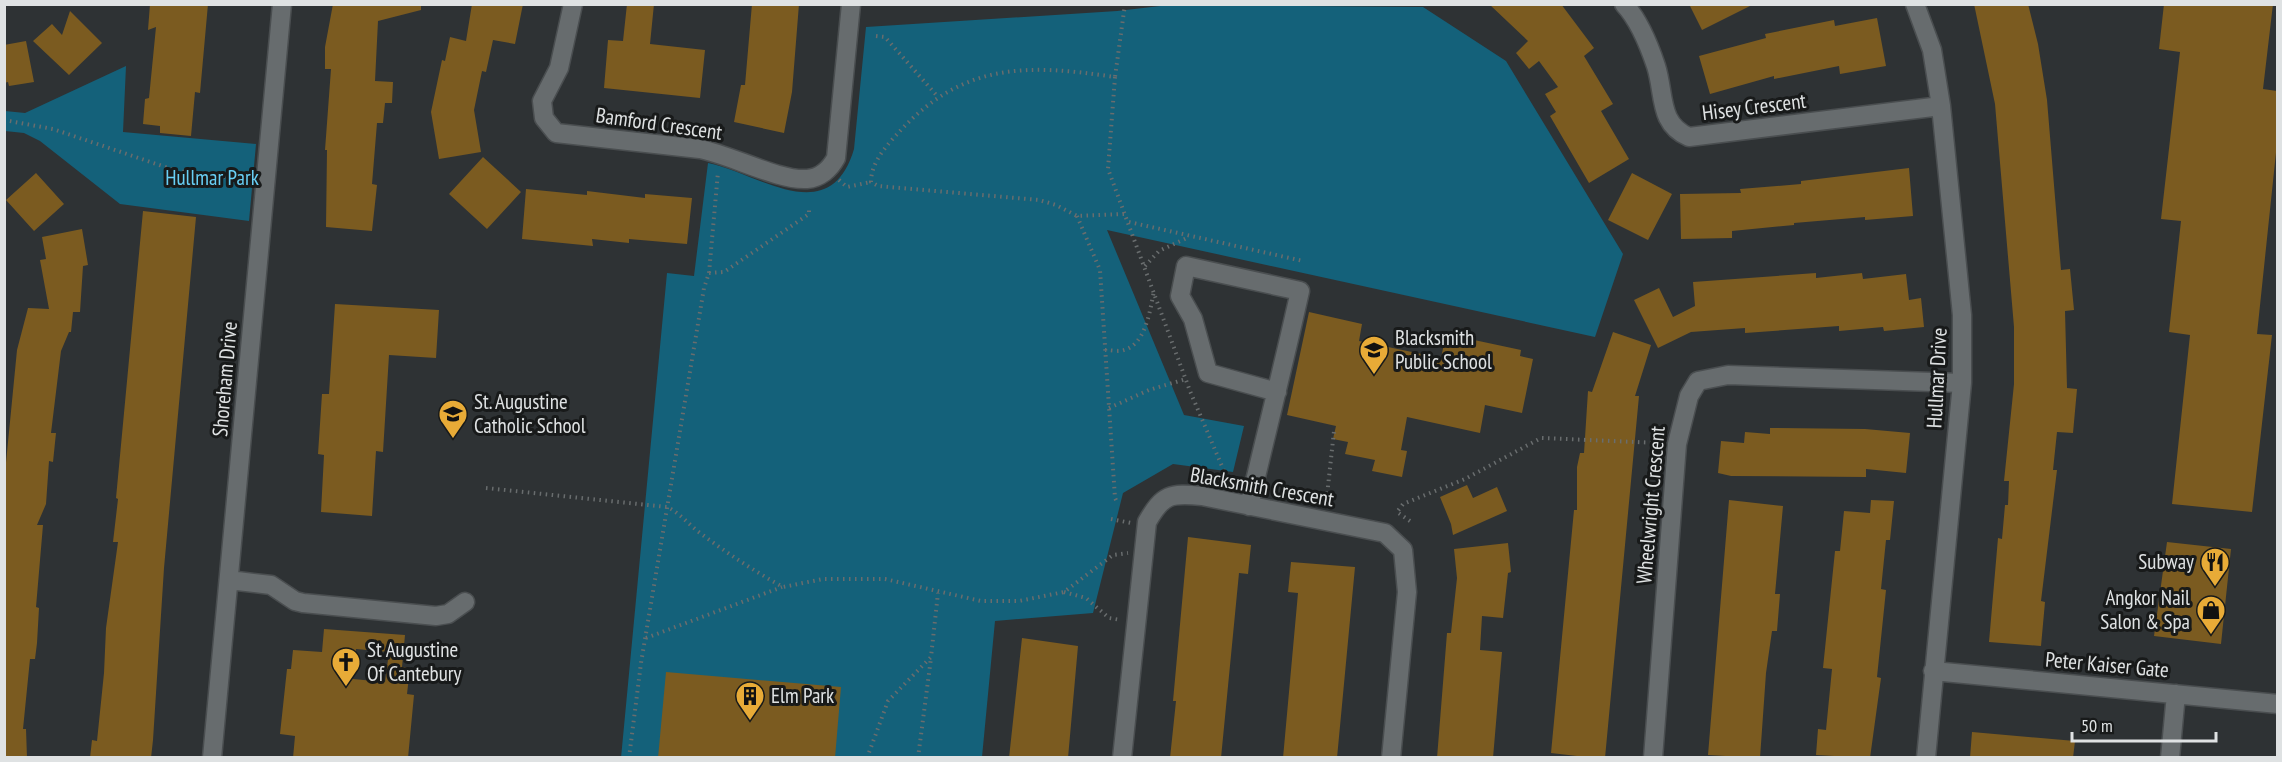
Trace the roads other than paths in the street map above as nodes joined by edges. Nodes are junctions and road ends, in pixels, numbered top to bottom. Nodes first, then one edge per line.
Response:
1 (282, 4) edge
2 (573, 4) edge
3 (851, 4) edge
4 (1624, 4) edge
5 (1915, 4) edge
6 (1941, 106) junction
7 (1962, 383) junction
8 (1277, 392) junction
9 (1242, 504) junction
10 (229, 580) junction
11 (465, 602) dead end
12 (1933, 671) junction
13 (2176, 694) junction
14 (2277, 704) edge
15 (212, 758) edge
16 (1122, 758) edge
17 (1391, 758) edge
18 (1653, 758) edge
19 (1926, 758) edge
20 (2170, 758) edge

1 - 10 street, Shoreham Drive
2 - 3 street, Bamford Crescent
4 - 6 street, Hisey Crescent
5 - 6 street, Hullmar Drive
6 - 7 street, Hullmar Drive
7 - 12 street, Hullmar Drive
7 - 18 street, Wheelwright Crescent
8 - 8 street
8 - 9 street
9 - 16 street, Blacksmith Crescent
9 - 17 street, Blacksmith Crescent
10 - 11 street
10 - 15 street, Shoreham Drive
12 - 13 street, Peter Kaiser Gate
12 - 19 street, Hullmar Drive
13 - 14 street, Peter Kaiser Gate
13 - 20 street

